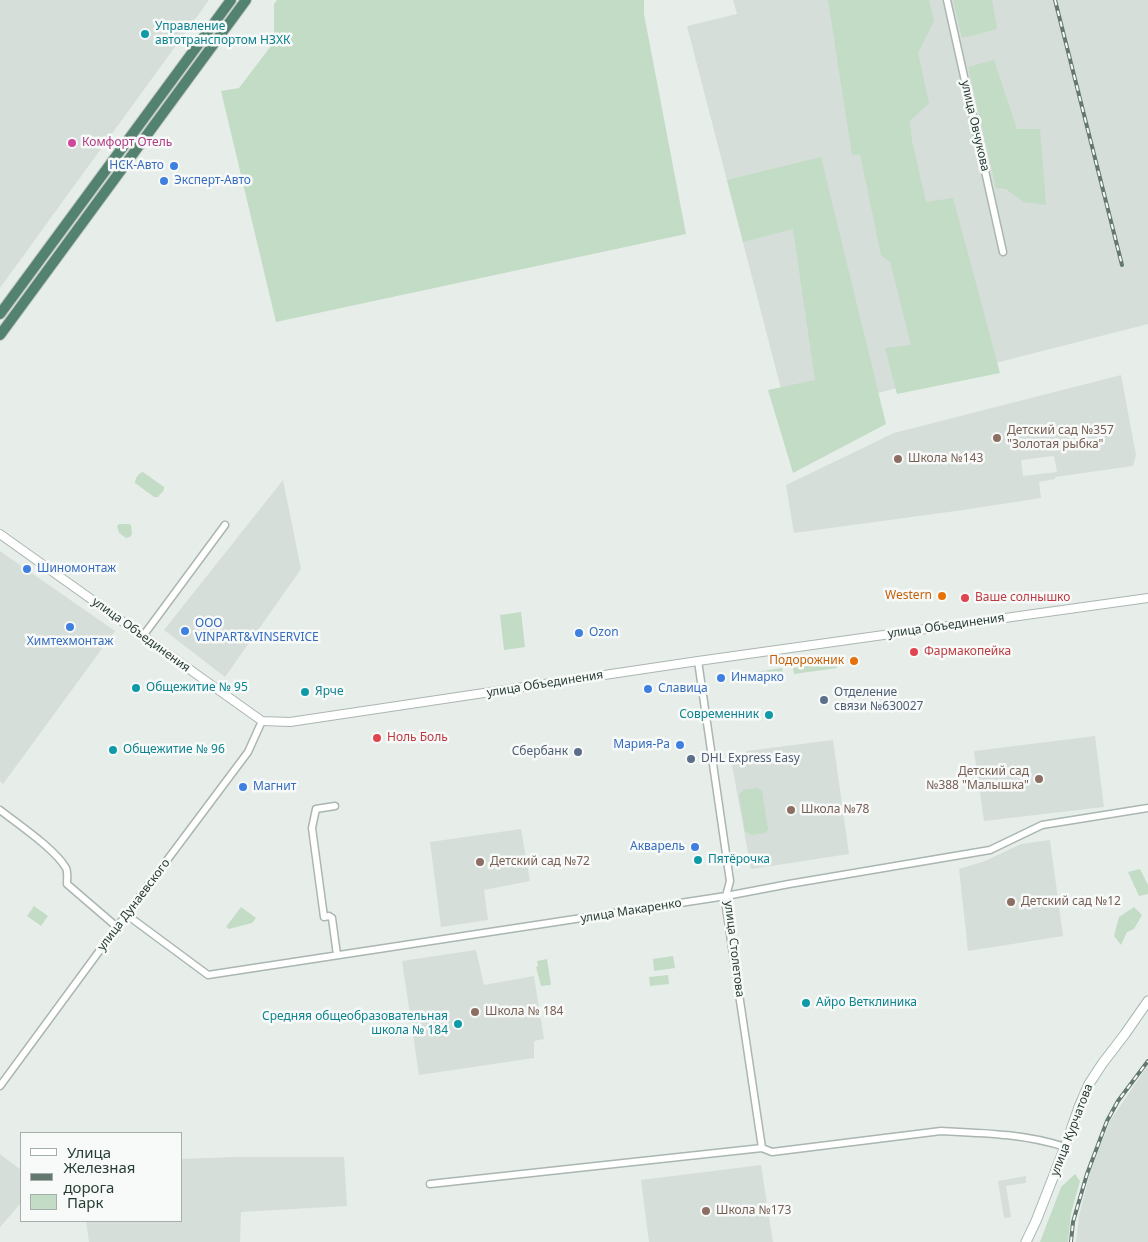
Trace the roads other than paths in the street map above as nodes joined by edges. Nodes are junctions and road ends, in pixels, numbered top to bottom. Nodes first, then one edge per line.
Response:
1 (230, 0) edge
2 (246, 0) edge
3 (947, 0) edge
4 (74, 214) junction
5 (84, 221) junction
6 (1003, 252) dead end
7 (0, 314) edge
8 (0, 335) edge
9 (225, 525) dead end
10 (0, 534) edge
11 (1148, 598) edge
12 (143, 636) junction
13 (698, 661) junction
14 (262, 722) junction
15 (335, 806) dead end
16 (1148, 808) edge
17 (0, 810) edge
18 (726, 896) junction
19 (127, 915) junction
20 (117, 927) junction
21 (337, 955) junction
22 (1148, 1001) edge
23 (0, 1086) edge
24 (1066, 1147) junction
25 (762, 1148) junction
26 (430, 1184) dead end
27 (1026, 1242) edge

1 - 4 highway
2 - 5 highway
3 - 6 street, улица Овчукова
4 - 5 highway
4 - 7 highway
5 - 8 highway
9 - 12 street
10 - 12 street, улица Объединения
11 - 13 street, улица Объединения
12 - 14 street, улица Объединения
13 - 14 street, улица Объединения
13 - 18 street, улица Столетова
14 - 19 street, улица Дунаевского
15 - 21 street
16 - 18 street, улица Макаренко
17 - 20 street
18 - 21 street, улица Макаренко
18 - 25 street, улица Столетова
19 - 20 street, улица Дунаевского
19 - 21 street, улица Макаренко
20 - 23 street, улица Дунаевского
22 - 24 main road, улица Курчатова
24 - 25 street
24 - 27 main road, улица Курчатова
25 - 26 street

